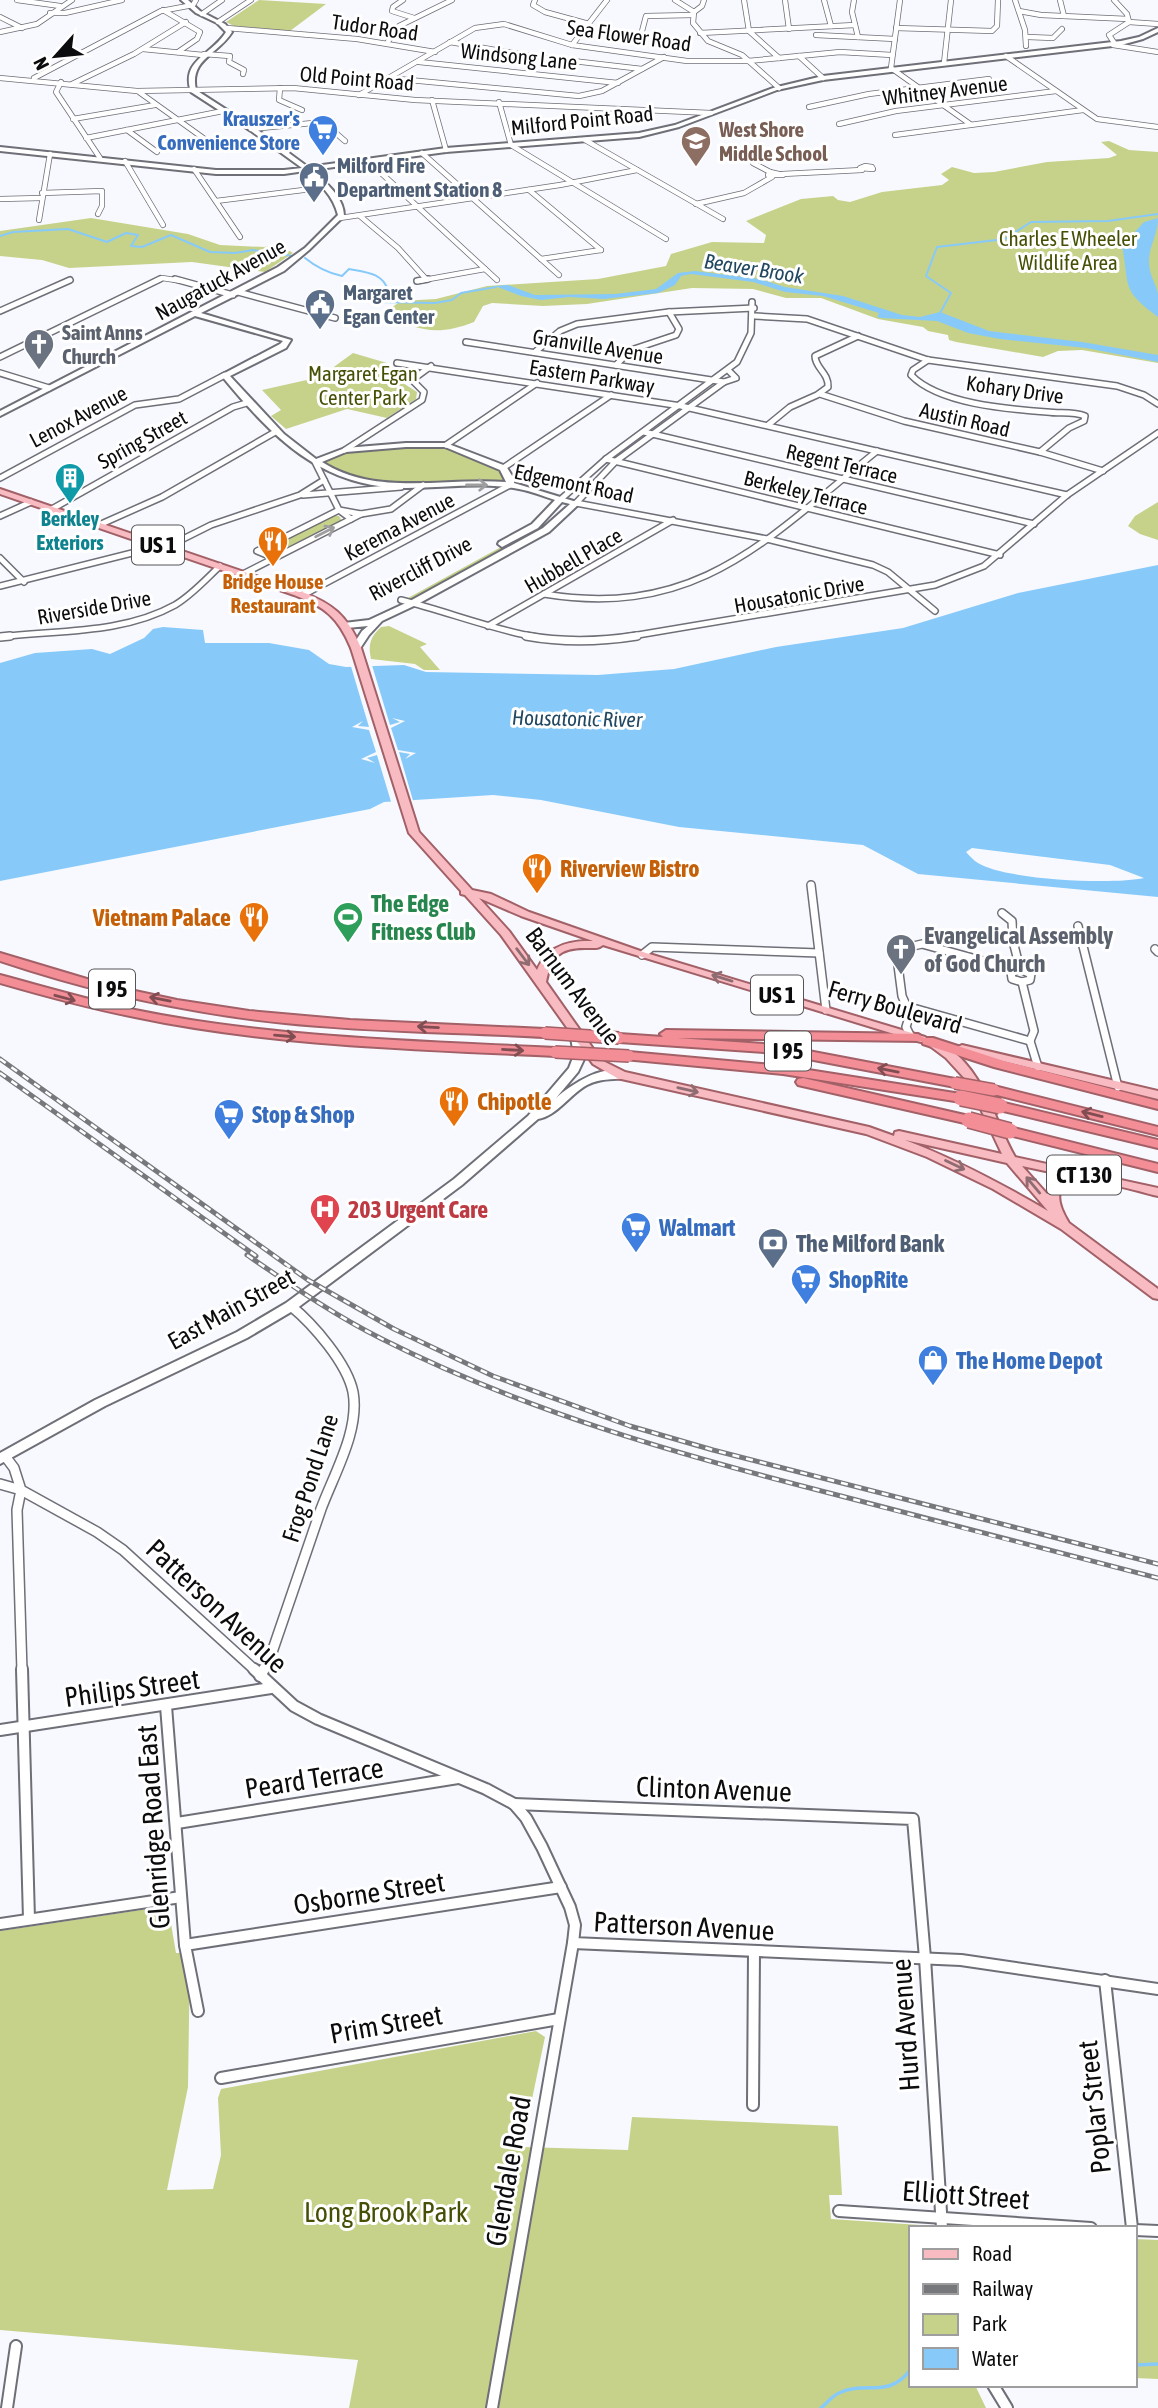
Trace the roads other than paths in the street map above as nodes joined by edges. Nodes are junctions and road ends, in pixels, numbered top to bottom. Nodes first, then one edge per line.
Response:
1 (17, 0) edge
2 (72, 0) edge
3 (122, 0) edge
4 (184, 0) edge
5 (222, 0) edge
6 (251, 0) edge
7 (403, 0) edge
8 (452, 0) edge
9 (535, 0) edge
10 (607, 0) edge
11 (674, 0) edge
12 (704, 0) edge
13 (744, 0) edge
14 (785, 0) edge
15 (824, 0) edge
16 (854, 0) edge
17 (900, 0) edge
18 (951, 0) edge
19 (998, 0) edge
20 (1015, 0) edge
21 (1060, 0) edge
22 (1114, 0) edge
23 (195, 2) edge
24 (60, 6) junction
25 (163, 10) junction
26 (1019, 11) junction
27 (50, 13) junction
28 (202, 14) junction
29 (694, 14) junction
30 (1041, 15) junction
31 (1064, 16) junction
32 (0, 17) edge
33 (414, 18) junction
34 (1021, 19) junction
35 (1128, 20) junction
36 (186, 22) junction
37 (218, 22) junction
38 (589, 24) junction
39 (1158, 24) edge
40 (855, 25) junction
41 (831, 26) junction
42 (227, 27) junction
43 (22, 28) junction
44 (896, 28) junction
45 (789, 29) junction
46 (1062, 29) dead end
47 (948, 30) junction
48 (749, 31) junction
49 (0, 32) edge
50 (1157, 32) edge
51 (699, 33) junction
52 (641, 35) dead end
53 (816, 36) dead end
54 (858, 37) junction
55 (1028, 37) junction
56 (895, 39) junction
57 (450, 42) junction
58 (387, 43) junction
59 (1115, 44) junction
60 (572, 45) junction
61 (803, 46) dead end
62 (1026, 46) dead end
63 (143, 49) junction
64 (1136, 49) junction
65 (178, 52) junction
66 (435, 52) junction
67 (1158, 52) edge
68 (203, 55) junction
69 (812, 55) junction
70 (892, 55) junction
71 (799, 56) junction
72 (1006, 56) junction
73 (664, 57) junction
74 (779, 58) junction
75 (417, 61) junction
76 (748, 61) junction
77 (944, 63) junction
78 (642, 69) junction
79 (893, 69) junction
80 (243, 74) dead end
81 (0, 78) edge
82 (388, 78) junction
83 (824, 78) junction
84 (8, 79) junction
85 (989, 79) dead end
86 (32, 80) junction
87 (61, 82) junction
88 (72, 83) junction
89 (618, 83) junction
90 (0, 88) edge
91 (280, 88) junction
92 (779, 88) junction
93 (919, 88) junction
94 (137, 91) junction
95 (193, 91) junction
96 (1056, 92) junction
97 (359, 95) junction
98 (432, 100) junction
99 (499, 103) junction
100 (155, 105) junction
101 (943, 105) junction
102 (809, 107) dead end
103 (302, 110) dead end
104 (1083, 110) junction
105 (223, 111) junction
106 (711, 113) junction
107 (73, 119) junction
108 (176, 120) junction
109 (839, 124) dead end
110 (970, 124) junction
111 (1158, 127) edge
112 (251, 129) junction
113 (127, 130) junction
114 (895, 135) dead end
115 (86, 138) junction
116 (585, 140) junction
117 (345, 141) dead end
118 (213, 145) dead end
119 (511, 145) junction
120 (0, 149) edge
121 (446, 150) junction
122 (157, 152) dead end
123 (422, 153) junction
124 (50, 154) junction
125 (100, 158) junction
126 (367, 160) junction
127 (125, 161) junction
128 (752, 163) dead end
129 (307, 169) junction
130 (194, 170) junction
131 (637, 170) junction
132 (862, 170) dead end
133 (771, 175) junction
134 (573, 183) junction
135 (327, 187) junction
136 (529, 190) junction
137 (41, 196) junction
138 (473, 198) junction
139 (0, 199) edge
140 (216, 201) junction
141 (696, 204) junction
142 (417, 206) junction
143 (98, 214) dead end
144 (360, 215) junction
145 (340, 218) junction
146 (723, 219) dead end
147 (39, 220) dead end
148 (163, 225) dead end
149 (240, 237) dead end
150 (666, 239) dead end
151 (541, 259) junction
152 (485, 269) junction
153 (559, 275) dead end
154 (426, 279) junction
155 (70, 280) dead end
156 (497, 280) dead end
157 (417, 281) dead end
158 (235, 293) junction
159 (0, 311) edge
160 (669, 312) junction
161 (195, 314) junction
162 (755, 316) junction
163 (335, 318) dead end
164 (858, 336) junction
165 (287, 341) joint
166 (466, 342) dead end
167 (535, 352) junction
168 (0, 357) edge
169 (928, 360) junction
170 (616, 365) junction
171 (431, 366) junction
172 (424, 369) junction
173 (729, 371) junction
174 (0, 373) edge
175 (225, 375) junction
176 (715, 380) junction
177 (724, 383) junction
178 (535, 385) junction
179 (49, 388) junction
180 (820, 394) junction
181 (609, 396) junction
182 (250, 402) junction
183 (1157, 402) edge
184 (678, 408) junction
185 (688, 410) junction
186 (0, 414) edge
187 (768, 425) junction
188 (277, 431) junction
189 (644, 432) junction
190 (1158, 433) edge
191 (653, 434) junction
192 (369, 435) junction
193 (446, 445) junction
194 (370, 447) junction
195 (345, 450) junction
196 (877, 451) junction
197 (1040, 452) junction
198 (606, 459) junction
199 (615, 461) junction
200 (315, 462) junction
201 (503, 468) junction
202 (1103, 471) junction
203 (0, 478) edge
204 (841, 479) junction
205 (324, 480) junction
206 (423, 485) junction
207 (510, 485) junction
208 (401, 487) junction
209 (0, 491) edge
210 (331, 494) junction
211 (300, 495) junction
212 (1067, 495) junction
213 (560, 500) junction
214 (31, 502) junction
215 (576, 503) junction
216 (806, 508) junction
217 (52, 509) junction
218 (338, 510) junction
219 (361, 514) junction
220 (0, 516) edge
221 (351, 519) junction
222 (673, 520) junction
223 (540, 521) junction
224 (552, 524) junction
225 (1034, 524) junction
226 (99, 525) junction
227 (767, 539) junction
228 (163, 547) junction
229 (1000, 555) junction
230 (0, 558) edge
231 (275, 558) junction
232 (220, 566) junction
233 (243, 574) junction
234 (24, 582) junction
235 (0, 586) edge
236 (911, 591) junction
237 (544, 594) junction
238 (303, 595) junction
239 (401, 600) junction
240 (413, 603) junction
241 (935, 611) dead end
242 (382, 619) junction
243 (347, 625) junction
244 (488, 626) junction
245 (0, 637) edge
246 (357, 651) junction
247 (811, 885) dead end
248 (466, 892) junction
249 (1002, 913) dead end
250 (1078, 926) dead end
251 (626, 949) junction
252 (819, 953) junction
253 (642, 955) junction
254 (0, 957) edge
255 (1018, 970) junction
256 (0, 979) edge
257 (541, 981) junction
258 (1022, 982) junction
259 (906, 1006) junction
260 (826, 1010) junction
261 (576, 1032) junction
262 (619, 1038) junction
263 (919, 1038) junction
264 (1030, 1041) junction
265 (719, 1064) junction
266 (1038, 1067) junction
267 (621, 1075) junction
268 (1118, 1087) junction
269 (1158, 1095) edge
270 (1158, 1105) edge
271 (532, 1119) junction
272 (1003, 1130) junction
273 (869, 1131) junction
274 (1158, 1131) edge
275 (895, 1134) junction
276 (1158, 1144) edge
277 (1010, 1159) junction
278 (1158, 1168) edge
279 (1089, 1176) junction
280 (1158, 1192) edge
281 (1056, 1209) junction
282 (1065, 1226) junction
283 (1158, 1295) edge
284 (291, 1306) junction
285 (2, 1457) edge
286 (0, 1484) edge
287 (22, 1490) junction
288 (260, 1676) junction
289 (271, 1688) junction
290 (166, 1706) junction
291 (23, 1727) junction
292 (0, 1730) edge
293 (458, 1778) junction
294 (514, 1804) junction
295 (913, 1819) joint
296 (177, 1823) junction
297 (561, 1887) junction
298 (181, 1897) junction
299 (29, 1919) junction
300 (0, 1924) edge
301 (573, 1944) junction
302 (185, 1945) junction
303 (754, 1952) junction
304 (925, 1958) junction
305 (1105, 1980) junction
306 (1158, 1989) edge
307 (198, 2011) dead end
308 (559, 2019) junction
309 (221, 2078) dead end
310 (753, 2105) dead end
311 (839, 2211) dead end
312 (942, 2223) edge
313 (1031, 2226) edge
314 (1134, 2226) edge
315 (1137, 2229) edge
316 (1158, 2231) edge
317 (16, 2346) dead end
318 (994, 2387) edge
319 (7, 2408) edge
320 (492, 2408) edge
321 (1007, 2408) edge

1 - 24 street
2 - 24 street
3 - 27 street
4 - 23 street
5 - 28 street
6 - 37 street
7 - 33 street
8 - 33 street
9 - 38 street
10 - 38 street
11 - 29 street
12 - 29 street
13 - 48 street
14 - 45 street
15 - 41 street
16 - 40 street
17 - 44 street
18 - 47 street
19 - 47 street
20 - 26 street
21 - 31 street
22 - 35 street
23 - 25 street
23 - 28 street
24 - 27 street
25 - 36 street
25 - 86 street
26 - 30 street
26 - 34 street
27 - 43 street
28 - 37 street
29 - 51 street
29 - 52 street
30 - 31 street
30 - 34 street
31 - 35 street
32 - 43 street
33 - 58 street
34 - 55 street
35 - 39 street
35 - 59 street
36 - 63 street
36 - 65 street
37 - 42 street
38 - 60 street
40 - 41 street
40 - 54 street
41 - 45 street
42 - 58 street, Tudor Road
42 - 68 street
43 - 49 street
44 - 47 street
44 - 56 street
45 - 48 street
46 - 55 street
47 - 77 street
48 - 51 street
48 - 74 street
50 - 59 street, Milford Point Road
51 - 76 street
53 - 54 street
54 - 56 street
55 - 62 street
56 - 70 street
57 - 60 street, Sea Flower Road
57 - 66 street, Sea Flower Road
57 - 78 street
58 - 66 street, Tudor Road
59 - 64 street
59 - 64 street
59 - 72 street, Milford Point Road
60 - 73 street, Sea Flower Road
61 - 69 street
63 - 65 street
63 - 88 street
64 - 67 street
65 - 68 street
66 - 75 street, Sea Flower Road
68 - 80 street
68 - 95 street
69 - 70 street, Sea Flower Road
69 - 71 street, Sea Flower Road
70 - 79 street
71 - 74 street, Sea Flower Road
71 - 83 street
72 - 77 street, Milford Point Road
72 - 96 street
73 - 76 street, Sea Flower Road
73 - 78 street
74 - 76 street, Sea Flower Road
75 - 82 street, Sea Flower Road
75 - 89 street, Windsong Lane
76 - 92 street
77 - 79 street, Milford Point Road
78 - 89 street
79 - 83 street, Milford Point Road
79 - 93 street
81 - 84 street, Old Point Road
82 - 89 street
82 - 97 street, Sea Flower Road
83 - 92 street, Milford Point Road
84 - 86 street, Old Point Road
84 - 90 street
85 - 93 street
86 - 87 street, Old Point Road
87 - 88 street, Old Point Road
87 - 107 street
88 - 94 street, Old Point Road
91 - 95 street, Old Point Road
91 - 97 street, Old Point Road
91 - 103 street
92 - 106 street, Milford Point Road
93 - 101 street
93 - 102 street
94 - 95 street, Old Point Road
94 - 100 street
95 - 105 street
96 - 101 street, Whitney Avenue
96 - 104 street
97 - 98 street, Old Point Road
98 - 99 street, Old Point Road
98 - 121 street
99 - 106 street, Old Point Road
99 - 119 street
100 - 107 street
100 - 108 street
101 - 109 street, Whitney Avenue
101 - 110 street
104 - 110 street
104 - 111 street
105 - 108 street
105 - 112 street
106 - 116 street, Milford Point Road
107 - 115 street
108 - 113 street
108 - 118 street
110 - 114 street
112 - 117 street
112 - 129 street
113 - 115 street
113 - 122 street
115 - 125 street
116 - 119 street, Milford Point Road
116 - 131 street
119 - 121 street, Milford Point Road
119 - 134 street
120 - 124 street, Milford Point Road
121 - 123 street, Milford Point Road
123 - 126 street, Milford Point Road
123 - 138 street
124 - 125 street, Milford Point Road
124 - 137 street
125 - 127 street, Milford Point Road
126 - 129 street, Milford Point Road
126 - 142 street
127 - 130 street, Milford Point Road
127 - 148 street
128 - 133 street
129 - 130 street, Milford Point Road
129 - 135 street
130 - 140 street
131 - 134 street
131 - 141 street
132 - 133 street
133 - 141 street
134 - 136 street
134 - 150 street
135 - 140 street
135 - 145 street
136 - 138 street
136 - 151 street
137 - 139 street
137 - 143 street
137 - 147 street
138 - 142 street
138 - 151 street
140 - 149 street
141 - 146 street
142 - 144 street
142 - 152 street
144 - 145 street
144 - 154 street
145 - 158 street, Naugatuck Avenue
151 - 153 street
152 - 154 street
152 - 156 street
154 - 157 street
155 - 159 street
158 - 161 street, Naugatuck Avenue
158 - 163 street
158 - 168 street
160 - 162 street, Rivercliff Drive
160 - 167 street
160 - 170 street
161 - 165 street
161 - 179 street, Naugatuck Avenue
162 - 164 street
162 - 173 street, Rivercliff Drive
164 - 169 street
164 - 180 street
165 - 175 street, Lenox Avenue
166 - 167 street, Granville Avenue
167 - 170 street, Granville Avenue
169 - 183 street
169 - 197 street, Kohary Drive
170 - 176 street, Granville Avenue
171 - 172 street
171 - 172 street, Eastern Parkway
171 - 178 street, Eastern Parkway
172 - 178 street, Eastern Parkway
172 - 192 street
173 - 176 street, Rivercliff Drive
173 - 177 street, Rivercliff Drive
174 - 179 street
175 - 182 street, Edgemont Road
175 - 203 street, Lenox Avenue
176 - 177 street, Granville Avenue
176 - 184 street, Rivercliff Drive
177 - 185 street, Rivercliff Drive
178 - 181 street, Eastern Parkway
178 - 193 street
179 - 186 street, Naugatuck Avenue
180 - 187 street
180 - 197 street, Austin Road
181 - 184 street, Eastern Parkway
181 - 201 street
182 - 188 street, Edgemont Road
182 - 217 street, Spring Street
184 - 185 street, Eastern Parkway
184 - 189 street, Rivercliff Drive
185 - 187 street, Eastern Parkway
185 - 191 street, Rivercliff Drive
187 - 196 street, Eastern Parkway
188 - 200 street, Edgemont Road
188 - 226 street
189 - 191 street, Regent Terrace
189 - 198 street, Rivercliff Drive
190 - 202 street, Housatonic Drive
191 - 199 street, Rivercliff Drive
191 - 204 street, Regent Terrace
192 - 194 street
192 - 195 street
193 - 194 street
193 - 201 street
194 - 195 street
195 - 200 street
196 - 204 street
196 - 212 street, Eastern Parkway
197 - 202 street, Austin Road
198 - 199 street, Berkeley Terrace
198 - 213 street, Rivercliff Drive
199 - 215 street, Rivercliff Drive
199 - 216 street, Berkeley Terrace
200 - 205 street
200 - 208 street, Edgemont Road
201 - 207 street
202 - 212 street, Housatonic Drive
204 - 216 street
204 - 225 street, Regent Terrace
205 - 210 street
205 - 211 street
206 -> 207 street, Edgemont Road
206 - 208 street, Edgemont Road
206 - 219 street
207 - 213 street, Edgemont Road
207 - 238 street, Kerema Avenue
208 - 210 street
209 - 214 main road, US 1
210 - 211 street
210 - 218 street
211 - 228 street
212 - 225 street, Housatonic Drive
213 - 215 street, Edgemont Road
213 - 223 street, Rivercliff Drive
214 - 217 main road, US 1
214 - 220 street
215 - 222 street, Edgemont Road
215 - 224 street, Rivercliff Drive
216 - 227 street
216 - 229 street, Berkeley Terrace
217 - 226 main road, US 1
218 - 219 street
218 - 221 street
218 - 231 street
219 - 221 street
231 -> 221 street
222 - 227 street, Edgemont Road
222 - 237 street, Hubbell Place
223 - 224 street
223 - 239 street, Rivercliff Drive
224 - 240 street, Rivercliff Drive
225 - 229 street, Housatonic Drive
226 - 228 main road, US 1
227 - 236 street, Edgemont Road
227 - 237 street
228 - 232 main road, US 1
228 - 234 street
229 - 236 street, Housatonic Drive
230 - 234 street
231 - 233 street
232 - 233 main road, US 1
232 - 245 street, Riverside Drive
233 - 238 main road, US 1
234 - 235 street
236 - 241 street, Edgemont Road
236 - 244 street, Housatonic Drive
237 - 244 street, Hubbell Place
238 - 243 main road, US 1
239 - 240 street, Housatonic Drive
239 - 243 street, Rivercliff Drive
240 - 242 street, Rivercliff Drive
240 - 244 street, Housatonic Drive
242 - 243 street, Rivercliff Drive
242 - 246 street, Rivercliff Drive
243 - 246 main road, US 1
246 - 248 main road, Barnum Avenue / US 1
247 - 252 street
248 - 251 main road, Ferry Boulevard / US 1
248 -> 257 main road, Barnum Avenue / US 1
249 - 255 street
250 - 268 street
251 - 253 main road, Ferry Boulevard / US 1
251 - 257 main road
252 - 253 street
252 - 260 street
260 -> 253 main road, Ferry Boulevard / US 1
262 -> 254 highway, I 95, bridge
255 - 258 street
255 - 258 street
255 - 259 street
256 -> 265 highway, I 95, bridge
257 - 261 main road, Barnum Avenue / US 1
258 - 264 street
259 - 263 street
259 - 264 street
260 - 263 main road, Ferry Boulevard / US 1
261 - 267 main road, Barnum Avenue / US 1
261 - 271 street, East Main Street
262 - 263 highway
274 -> 262 highway, I 95, bridge
263 - 266 main road, Ferry Boulevard
263 - 270 highway
263 - 272 main road, Barnum Avenue / US 1
264 - 266 street
265 - 272 highway, bridge
265 - 276 highway, I 95, bridge
266 - 268 main road, Ferry Boulevard
267 - 271 street, East Main Street
267 -> 273 main road, Barnum Avenue / US 1
268 - 269 main road, Ferry Boulevard
271 - 284 street, East Main Street
272 - 275 main road
272 - 277 main road, Barnum Avenue / US 1
272 - 278 highway
273 - 275 main road, CT 130
273 -> 282 main road, Barnum Avenue / US 1
275 - 277 main road, CT 130
277 - 279 main road, CT 130
281 -> 277 main road, Barnum Avenue / US 1
279 - 280 main road, CT 130
279 - 281 main road
281 - 282 main road, Barnum Avenue / US 1
282 - 283 main road, Barnum Avenue / US 1
284 - 285 street, East Main Street
284 - 288 street, Frog Pond Lane
285 - 287 street
286 - 287 street, Patterson Avenue
287 - 288 street, Patterson Avenue
287 - 291 street
288 - 289 street, Patterson Avenue
289 - 290 street, Philips Street
289 - 293 street, Patterson Avenue
290 - 291 street, Philips Street
290 - 296 street, Glenridge Road East
291 - 292 street, Philips Street
291 - 299 street
293 - 294 street, Patterson Avenue
293 - 296 street, Peard Terrace
294 - 295 street, Clinton Avenue
294 - 297 street, Patterson Avenue
295 - 304 street, Hurd Avenue
296 - 298 street, Glenridge Road East
297 - 301 street, Patterson Avenue
297 - 302 street, Osborne Street
298 - 299 street
298 - 302 street, Glenridge Road East
299 - 300 street
301 - 303 street, Patterson Avenue
301 - 308 street, Glendale Road
302 - 307 street, Glenridge Road East
303 - 304 street, Patterson Avenue
303 - 310 street
304 - 305 street, Patterson Avenue
304 - 312 street, Hurd Avenue
305 - 306 street, Patterson Avenue
305 - 314 street, Poplar Street
308 - 309 street, Prim Street
308 - 320 street, Glendale Road
311 - 312 street, Elliott Street
312 - 313 street, Elliott Street
315 - 316 street
317 - 319 street
318 - 321 street

